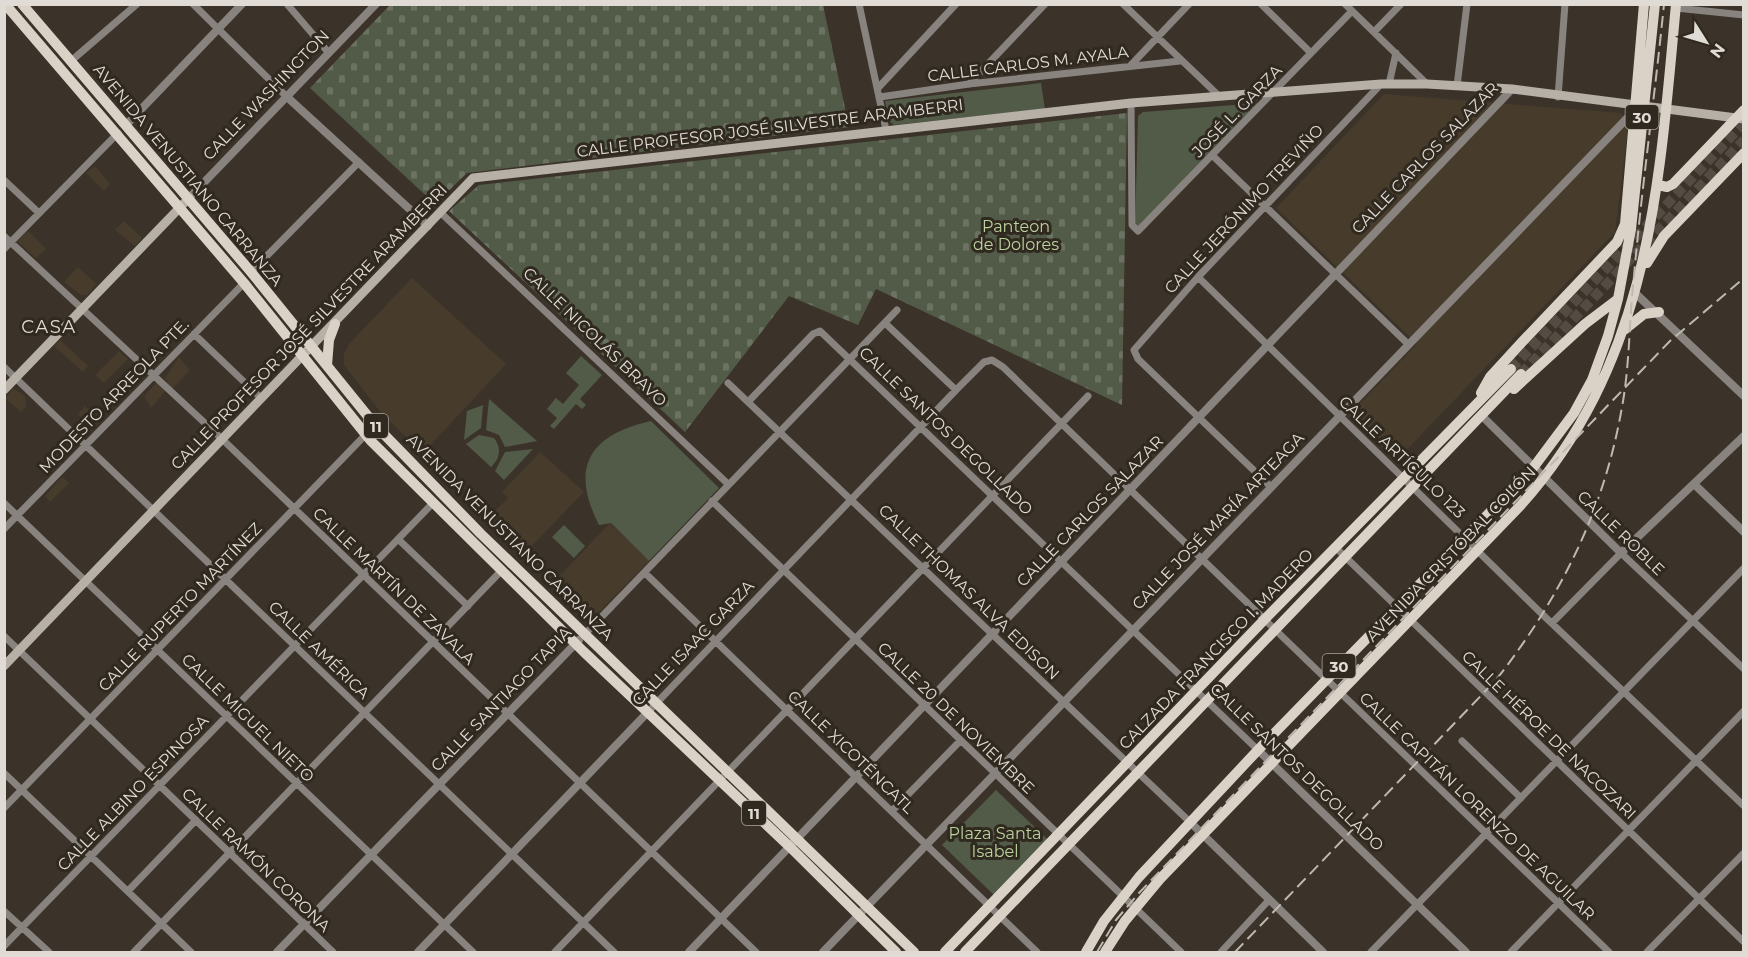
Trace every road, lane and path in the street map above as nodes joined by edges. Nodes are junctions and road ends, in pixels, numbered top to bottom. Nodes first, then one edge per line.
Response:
1 (22, 4) edge
2 (137, 4) edge
3 (193, 4) edge
4 (242, 4) edge
5 (287, 4) edge
6 (956, 4) edge
7 (1045, 4) edge
8 (1123, 4) edge
9 (1189, 4) edge
10 (1261, 4) edge
11 (1345, 4) edge
12 (1401, 4) edge
13 (1467, 4) edge
14 (1565, 4) edge
15 (1644, 4) edge
16 (1655, 4) edge
17 (6, 5) edge
18 (373, 6) edge
19 (861, 6) edge
20 (1676, 6) edge
21 (1352, 11) junction
22 (1743, 15) edge
23 (218, 30) junction
24 (1374, 32) junction
25 (1156, 37) junction
26 (328, 52) junction
27 (1311, 53) junction
28 (1396, 53) junction
29 (71, 61) junction
30 (1180, 61) junction
31 (1131, 65) junction
32 (969, 84) junction
33 (1385, 84) junction
34 (1427, 84) junction
35 (1457, 86) junction
36 (878, 87) junction
37 (1512, 89) junction
38 (1274, 91) junction
39 (1218, 95) junction
40 (286, 96) junction
41 (880, 97) junction
42 (1558, 97) junction
43 (1131, 103) junction
44 (1637, 109) junction
45 (1666, 110) junction
46 (1741, 116) edge
47 (127, 124) junction
48 (886, 130) junction
49 (117, 134) junction
50 (1743, 153) edge
51 (1213, 156) junction
52 (359, 162) junction
53 (4, 180) edge
54 (1658, 185) junction
55 (189, 198) junction
56 (1265, 206) junction
57 (180, 207) junction
58 (39, 213) junction
59 (441, 213) junction
60 (428, 226) junction
61 (4, 236) edge
62 (11, 242) junction
63 (4, 249) edge
64 (1643, 268) junction
65 (251, 272) junction
66 (1334, 273) junction
67 (1198, 277) junction
68 (244, 284) junction
69 (1634, 292) junction
70 (1618, 299) junction
71 (84, 308) junction
72 (897, 310) dead end
73 (1659, 312) junction
74 (885, 323) junction
75 (335, 324) junction
76 (1624, 330) junction
77 (194, 334) junction
78 (1408, 344) junction
79 (1268, 345) junction
80 (313, 346) junction
81 (303, 356) junction
82 (849, 358) junction
83 (327, 365) junction
84 (4, 367) edge
85 (153, 375) junction
86 (16, 378) junction
87 (1597, 382) junction
88 (728, 383) dead end
89 (4, 390) edge
90 (956, 390) junction
91 (1502, 393) junction
92 (1088, 396) dead end
93 (1743, 396) edge
94 (261, 398) junction
95 (749, 401) junction
96 (1479, 402) junction
97 (1481, 415) junction
98 (1340, 416) junction
99 (1200, 419) junction
100 (1062, 424) junction
101 (375, 425) junction
102 (921, 427) junction
103 (780, 430) junction
104 (366, 434) junction
105 (1743, 436) edge
106 (222, 439) junction
107 (85, 445) junction
108 (1533, 468) junction
109 (1402, 477) junction
110 (1544, 479) junction
111 (728, 484) junction
112 (1694, 484) junction
113 (1271, 487) junction
114 (1412, 487) junction
115 (1131, 491) junction
116 (993, 496) junction
117 (852, 499) junction
118 (712, 501) junction
119 (4, 503) edge
120 (432, 504) junction
121 (292, 508) junction
122 (155, 511) junction
123 (17, 515) junction
124 (4, 528) edge
125 (1743, 532) edge
126 (1465, 537) junction
127 (398, 539) junction
128 (1335, 547) junction
129 (1477, 549) junction
130 (1621, 553) junction
131 (1344, 556) junction
132 (1202, 560) junction
133 (1063, 563) junction
134 (924, 568) junction
135 (1743, 568) edge
136 (784, 570) junction
137 (501, 571) junction
138 (645, 573) junction
139 (363, 575) junction
140 (225, 579) junction
141 (86, 582) junction
142 (468, 606) junction
143 (1397, 607) junction
144 (1410, 619) junction
145 (1264, 620) junction
146 (1692, 621) junction
147 (1552, 623) junction
148 (1274, 629) junction
149 (1134, 631) junction
150 (586, 633) junction
151 (993, 634) junction
152 (4, 636) edge
153 (855, 639) junction
154 (715, 640) junction
155 (433, 643) junction
156 (575, 644) junction
157 (295, 646) junction
158 (157, 649) junction
159 (19, 651) junction
160 (4, 666) edge
161 (1743, 669) edge
162 (1326, 679) junction
163 (1196, 691) junction
164 (1340, 692) junction
165 (1624, 692) junction
166 (1206, 700) junction
167 (657, 702) junction
168 (1065, 702) junction
169 (924, 706) junction
170 (787, 710) junction
171 (1743, 711) edge
172 (647, 713) junction
173 (365, 714) junction
174 (508, 714) junction
175 (227, 716) junction
176 (92, 720) junction
177 (960, 741) junction
178 (1462, 741) dead end
179 (1258, 750) junction
180 (1696, 761) junction
181 (1128, 762) junction
182 (1272, 762) junction
183 (1557, 762) junction
184 (729, 771) junction
185 (1137, 772) junction
186 (4, 773) edge
187 (994, 774) junction
188 (856, 776) junction
189 (719, 781) junction
190 (580, 782) junction
191 (297, 784) junction
192 (440, 785) junction
193 (160, 786) junction
194 (23, 790) junction
195 (1521, 798) junction
196 (1743, 806) edge
197 (4, 808) edge
198 (892, 811) junction
199 (196, 820) junction
200 (1190, 822) junction
201 (1629, 831) junction
202 (1485, 834) junction
203 (1058, 835) junction
204 (1203, 835) junction
205 (798, 838) junction
206 (927, 844) junction
207 (1068, 845) junction
208 (790, 847) junction
209 (652, 850) junction
210 (230, 853) junction
211 (1743, 853) edge
212 (370, 855) junction
213 (92, 856) junction
214 (512, 856) junction
215 (128, 891) junction
216 (1121, 897) junction
217 (1699, 898) junction
218 (1269, 900) junction
219 (1417, 904) junction
220 (1558, 904) junction
221 (868, 906) junction
222 (990, 906) junction
223 (1134, 908) junction
224 (4, 910) edge
225 (859, 915) junction
226 (1000, 916) junction
227 (722, 919) junction
228 (162, 923) junction
229 (583, 923) junction
230 (303, 924) junction
231 (445, 926) junction
232 (23, 928) junction
233 (1743, 942) edge
234 (4, 946) edge
235 (49, 952) edge
236 (134, 952) edge
237 (191, 952) edge
238 (277, 952) edge
239 (333, 952) edge
240 (418, 952) edge
241 (473, 952) edge
242 (555, 952) edge
243 (614, 952) edge
244 (689, 952) edge
245 (756, 952) edge
246 (824, 952) edge
247 (896, 952) edge
248 (914, 952) edge
249 (945, 952) edge
250 (965, 952) edge
251 (1037, 952) edge
252 (1086, 952) edge
253 (1105, 952) edge
254 (1181, 952) edge
255 (1221, 952) edge
256 (1323, 952) edge
257 (1371, 952) edge
258 (1466, 952) edge
259 (1511, 952) edge
260 (1609, 952) edge
261 (1647, 952) edge

1 - 29 main road, AVENIDA VENUSTIANO CARRANZA / 11
2 - 29 street
3 - 23 street
4 - 23 street
5 - 26 street
6 - 36 street
7 - 32 street
8 - 25 street
9 - 25 street
10 - 27 street
11 - 21 street
12 - 24 street
13 - 35 street
14 - 42 street
15 - 44 main road, 30
16 - 44 main road, 30
17 - 49 main road, AVENIDA VENUSTIANO CARRANZA / 11
18 - 26 street, CALLE WASHINGTON
19 - 36 street
20 - 22 street
20 - 45 main road, 30
21 - 24 street
21 - 27 street, JOSÉ L. GARZA
23 - 40 street
23 - 47 street
24 - 28 street
25 - 30 street
25 - 31 street
26 - 40 street, CALLE WASHINGTON
27 - 38 street, JOSÉ L. GARZA
28 - 33 street
28 - 34 street
29 - 47 main road, AVENIDA VENUSTIANO CARRANZA / 11
30 - 31 street, CALLE CARLOS M. AYALA
30 - 39 street
31 - 32 street, CALLE CARLOS M. AYALA
32 - 41 street, CALLE CARLOS M. AYALA
33 - 34 main road, CALLE PROFESOR JOSÉ SILVESTRE ARAMBERRI
33 - 38 main road, CALLE PROFESOR JOSÉ SILVESTRE ARAMBERRI
33 - 56 street, CALLE JERÓNIMO TREVIÑO
34 - 35 main road, CALLE PROFESOR JOSÉ SILVESTRE ARAMBERRI
35 - 37 main road, CALLE PROFESOR JOSÉ SILVESTRE ARAMBERRI
36 - 41 street
37 - 42 main road, CALLE PROFESOR JOSÉ SILVESTRE ARAMBERRI
37 - 66 street, CALLE CARLOS SALAZAR
38 - 39 main road, CALLE PROFESOR JOSÉ SILVESTRE ARAMBERRI
38 - 51 street, JOSÉ L. GARZA
39 - 43 main road, CALLE PROFESOR JOSÉ SILVESTRE ARAMBERRI
40 - 52 street
40 - 55 street, CALLE WASHINGTON
41 - 48 street
42 - 44 main road, CALLE PROFESOR JOSÉ SILVESTRE ARAMBERRI
43 - 48 main road, CALLE PROFESOR JOSÉ SILVESTRE ARAMBERRI
43 - 51 street, JOSÉ L. GARZA
44 - 45 main road, CALLE PROFESOR JOSÉ SILVESTRE ARAMBERRI
44 - 70 main road, AVENIDA CRISTÓBAL COLÓN / 30
44 - 78 street, CALLE JOSÉ MARÍA ARTEAGA
44 - 96 main road
45 - 46 main road, CALLE PROFESOR JOSÉ SILVESTRE ARAMBERRI
45 - 54 main road, 30
46 - 54 main road
47 - 49 street
47 - 55 main road, AVENIDA VENUSTIANO CARRANZA / 11
48 - 59 main road, CALLE PROFESOR JOSÉ SILVESTRE ARAMBERRI
49 - 57 main road, AVENIDA VENUSTIANO CARRANZA / 11
49 - 58 street
50 - 64 main road
51 - 56 street
52 - 60 street
52 - 65 street
53 - 58 street
54 - 64 main road, AVENIDA CRISTÓBAL COLÓN / 30
55 - 57 main road, CALLE WASHINGTON
55 - 65 main road, AVENIDA VENUSTIANO CARRANZA / 11
56 - 66 street
56 - 67 street, CALLE JERÓNIMO TREVIÑO
57 - 68 main road, AVENIDA VENUSTIANO CARRANZA / 11
57 - 71 main road, CALLE WASHINGTON
58 - 62 street
59 - 60 main road, CALLE PROFESOR JOSÉ SILVESTRE ARAMBERRI
59 - 111 street, CALLE NICOLÁS BRAVO
60 - 75 main road, CALLE PROFESOR JOSÉ SILVESTRE ARAMBERRI
61 - 62 street, CALLE MARTÍN DE ZAVALA
62 - 63 street
62 - 71 street, CALLE MARTÍN DE ZAVALA
64 - 69 main road, AVENIDA CRISTÓBAL COLÓN / 30
65 - 80 main road, AVENIDA VENUSTIANO CARRANZA / 11
66 - 78 street
66 - 79 street, CALLE CARLOS SALAZAR
67 - 79 street, CALLE ARTÍCULO 123
67 - 99 street, CALLE JERÓNIMO TREVIÑO
68 - 77 street, MODESTO ARREOLA PTE.
68 - 81 main road, AVENIDA VENUSTIANO CARRANZA / 11
69 - 73 street
69 - 76 main road, AVENIDA CRISTÓBAL COLÓN / 30
70 - 87 main road, AVENIDA CRISTÓBAL COLÓN / 30
70 - 91 main road
71 - 85 street, CALLE MARTÍN DE ZAVALA
71 - 86 main road, CALLE WASHINGTON
72 - 74 street, CALLE SANTIAGO TAPIA
73 - 76 main road
73 - 93 street
74 - 82 street, CALLE SANTIAGO TAPIA
74 - 90 street
75 - 80 main road, CALLE PROFESOR JOSÉ SILVESTRE ARAMBERRI
75 - 83 main road
76 - 87 main road, AVENIDA CRISTÓBAL COLÓN / 30
77 - 85 street, MODESTO ARREOLA PTE.
77 - 94 street
78 - 98 street, CALLE JOSÉ MARÍA ARTEAGA
79 - 98 street, CALLE ARTÍCULO 123
79 - 99 street, CALLE CARLOS SALAZAR
80 - 81 main road, CALLE PROFESOR JOSÉ SILVESTRE ARAMBERRI
80 - 83 main road, AVENIDA VENUSTIANO CARRANZA / 11
81 - 94 main road, CALLE PROFESOR JOSÉ SILVESTRE ARAMBERRI
81 - 104 main road, AVENIDA VENUSTIANO CARRANZA / 11
82 - 95 street, CALLE SANTOS DEGOLLADO
82 - 102 street, CALLE SANTOS DEGOLLADO
82 - 103 street, CALLE SANTIAGO TAPIA
83 - 101 main road, AVENIDA VENUSTIANO CARRANZA / 11
84 - 86 street, CALLE AMÉRICA
85 - 106 street, CALLE MARTÍN DE ZAVALA
85 - 107 street, MODESTO ARREOLA PTE.
86 - 89 main road, CALLE WASHINGTON
86 - 107 street, CALLE AMÉRICA
87 - 108 main road, AVENIDA CRISTÓBAL COLÓN / 30
87 - 110 main road, AVENIDA CRISTÓBAL COLÓN / 30
88 - 95 street, CALLE THOMAS ALVA EDISON
90 - 100 street, CALLE ISAAC GARZA
90 - 102 street, CALLE ISAAC GARZA
91 - 96 main road, CALZADA FRANCISCO I. MADERO
91 - 97 main road, CALZADA FRANCISCO I. MADERO
92 - 100 street
94 - 106 main road, CALLE PROFESOR JOSÉ SILVESTRE ARAMBERRI
95 - 103 street, CALLE THOMAS ALVA EDISON
96 - 109 main road, CALZADA FRANCISCO I. MADERO
97 - 108 street, CALLE ROBLE
97 - 114 main road, CALZADA FRANCISCO I. MADERO
98 - 109 street, CALLE ARTÍCULO 123
98 - 113 street, CALLE JOSÉ MARÍA ARTEAGA
99 - 113 street
99 - 115 street, CALLE CARLOS SALAZAR
100 - 115 street
100 - 116 street
101 - 104 street, CALLE RUPERTO MARTÍNEZ
101 - 150 main road, AVENIDA VENUSTIANO CARRANZA / 11
102 - 116 street, CALLE SANTOS DEGOLLADO
102 - 117 street, CALLE ISAAC GARZA
103 - 111 street, CALLE SANTIAGO TAPIA
103 - 117 street, CALLE THOMAS ALVA EDISON
104 - 120 main road, AVENIDA VENUSTIANO CARRANZA / 11
104 - 121 street, CALLE RUPERTO MARTÍNEZ
105 - 112 street
106 - 121 street, CALLE MARTÍN DE ZAVALA
106 - 122 main road, CALLE PROFESOR JOSÉ SILVESTRE ARAMBERRI
107 - 122 street, CALLE AMÉRICA
107 - 123 street, MODESTO ARREOLA PTE.
108 - 110 street, CALLE ROBLE
108 - 126 main road, AVENIDA CRISTÓBAL COLÓN / 30
109 - 114 street, CALLE ARTÍCULO 123
109 - 128 main road, CALZADA FRANCISCO I. MADERO
110 - 129 main road, AVENIDA CRISTÓBAL COLÓN / 30
110 - 130 street, CALLE ROBLE
111 - 118 street, CALLE SANTIAGO TAPIA
112 - 125 street
112 - 130 street
113 - 132 street, CALLE JOSÉ MARÍA ARTEAGA
114 - 126 street, CALLE ARTÍCULO 123
114 - 131 main road, CALZADA FRANCISCO I. MADERO
115 - 132 street
115 - 133 street, CALLE CARLOS SALAZAR
116 - 133 street, CALLE SANTOS DEGOLLADO
116 - 134 street
117 - 134 street, CALLE THOMAS ALVA EDISON
117 - 136 street, CALLE ISAAC GARZA
118 - 136 street, CALLE 20 DE NOVIEMBRE
118 - 138 street, CALLE SANTIAGO TAPIA
119 - 123 street, CALLE MIGUEL NIETO
120 - 127 street, CALLE ALBINO ESPINOSA
120 - 137 main road, AVENIDA VENUSTIANO CARRANZA / 11
121 - 139 street, CALLE MARTÍN DE ZAVALA
121 - 140 street, CALLE RUPERTO MARTÍNEZ
122 - 140 street, CALLE AMÉRICA
122 - 141 main road, CALLE PROFESOR JOSÉ SILVESTRE ARAMBERRI
123 - 124 street, MODESTO ARREOLA PTE.
123 - 141 street, CALLE MIGUEL NIETO
126 - 129 street, CALLE ARTÍCULO 123
126 - 143 main road, AVENIDA CRISTÓBAL COLÓN / 30
127 - 139 street, CALLE ALBINO ESPINOSA
127 - 142 street
128 - 131 street, CALLE HÉROE DE NACOZARI
128 - 145 main road, CALZADA FRANCISCO I. MADERO
129 - 144 main road, AVENIDA CRISTÓBAL COLÓN / 30
129 - 147 street, CALLE ARTÍCULO 123
130 - 146 street, CALLE ROBLE
130 - 147 street
131 - 143 street, CALLE HÉROE DE NACOZARI
131 - 148 main road, CALZADA FRANCISCO I. MADERO
132 - 145 street
132 - 149 street, CALLE JOSÉ MARÍA ARTEAGA
133 - 149 street, CALLE SANTOS DEGOLLADO
133 - 151 street, CALLE CARLOS SALAZAR
134 - 151 street, CALLE THOMAS ALVA EDISON
134 - 153 street
135 - 146 street
136 - 153 street, CALLE 20 DE NOVIEMBRE
136 - 154 street, CALLE ISAAC GARZA
137 - 142 street
137 - 156 main road, AVENIDA VENUSTIANO CARRANZA / 11
138 - 150 street, CALLE SANTIAGO TAPIA
138 - 154 street, CALLE XICOTÉNCATL
139 - 155 street, CALLE MARTÍN DE ZAVALA
139 - 157 street, CALLE ALBINO ESPINOSA
140 - 157 street, CALLE AMÉRICA
140 - 158 street, CALLE RUPERTO MARTÍNEZ
141 - 158 street, CALLE MIGUEL NIETO
141 - 159 main road, CALLE PROFESOR JOSÉ SILVESTRE ARAMBERRI
142 - 155 street
143 - 144 street, CALLE HÉROE DE NACOZARI
143 - 162 main road, AVENIDA CRISTÓBAL COLÓN / 30
144 - 164 main road, AVENIDA CRISTÓBAL COLÓN / 30
144 - 183 street, CALLE HÉROE DE NACOZARI
145 - 148 street
145 - 163 main road, CALZADA FRANCISCO I. MADERO
146 - 161 street, CALLE ROBLE
146 - 165 street
147 - 165 street, CALLE ARTÍCULO 123
148 - 162 street, CALLE CAPITÁN LORENZO DE AGUILAR
148 - 166 main road, CALZADA FRANCISCO I. MADERO
149 - 163 street, CALLE SANTOS DEGOLLADO
149 - 168 street, CALLE JOSÉ MARÍA ARTEAGA
150 - 156 street, CALLE SANTIAGO TAPIA
150 - 167 main road, AVENIDA VENUSTIANO CARRANZA / 11
151 - 168 street, CALLE THOMAS ALVA EDISON
151 - 169 street, CALLE CARLOS SALAZAR
152 - 159 street, CALLE RAMÓN CORONA
153 - 169 street, CALLE 20 DE NOVIEMBRE
153 - 170 street
154 - 167 street, CALLE ISAAC GARZA
154 - 170 street, CALLE XICOTÉNCATL
155 - 173 street
155 - 174 street, CALLE MARTÍN DE ZAVALA
156 - 172 main road, AVENIDA VENUSTIANO CARRANZA / 11
156 - 174 street, CALLE SANTIAGO TAPIA
157 - 173 street, CALLE AMÉRICA
157 - 175 street, CALLE ALBINO ESPINOSA
158 - 175 street, CALLE MIGUEL NIETO
158 - 176 street, CALLE RUPERTO MARTÍNEZ
159 - 160 main road, CALLE PROFESOR JOSÉ SILVESTRE ARAMBERRI
159 - 176 street, CALLE RAMÓN CORONA
162 - 164 street, CALLE CAPITÁN LORENZO DE AGUILAR
162 - 179 main road, AVENIDA CRISTÓBAL COLÓN / 30
163 - 166 street, CALLE SANTOS DEGOLLADO
163 - 181 main road, CALZADA FRANCISCO I. MADERO
164 - 182 main road, AVENIDA CRISTÓBAL COLÓN / 30
164 - 202 street, CALLE CAPITÁN LORENZO DE AGUILAR
165 - 180 street, CALLE ARTÍCULO 123
165 - 183 street
166 - 179 street, CALLE SANTOS DEGOLLADO
166 - 185 main road, CALZADA FRANCISCO I. MADERO
167 - 172 street, CALLE ISAAC GARZA
167 - 184 main road, AVENIDA VENUSTIANO CARRANZA / 11
168 - 181 street, CALLE THOMAS ALVA EDISON
168 - 187 street, CALLE JOSÉ MARÍA ARTEAGA
169 - 177 street, CALLE 20 DE NOVIEMBRE
169 - 188 street, CALLE CARLOS SALAZAR
170 - 184 street
170 - 188 street, CALLE XICOTÉNCATL
171 - 180 street
172 - 189 main road, AVENIDA VENUSTIANO CARRANZA / 11
172 - 190 street, CALLE ISAAC GARZA
173 - 191 street
173 - 192 street, CALLE AMÉRICA
174 - 190 street, CALLE MARTÍN DE ZAVALA
174 - 192 street, CALLE SANTIAGO TAPIA
175 - 191 street, CALLE MIGUEL NIETO
175 - 193 street, CALLE ALBINO ESPINOSA
176 - 193 street, CALLE RAMÓN CORONA
176 - 194 street, CALLE RUPERTO MARTÍNEZ
177 - 187 street, CALLE 20 DE NOVIEMBRE
177 - 198 street
178 - 195 street
179 - 182 street, CALLE SANTOS DEGOLLADO
179 - 200 main road, AVENIDA CRISTÓBAL COLÓN / 30
180 - 196 street, CALLE ARTÍCULO 123
180 - 201 street
181 - 185 street, CALLE THOMAS ALVA EDISON
181 - 203 main road, CALZADA FRANCISCO I. MADERO
182 - 204 main road, AVENIDA CRISTÓBAL COLÓN / 30
182 - 219 street, CALLE SANTOS DEGOLLADO
183 - 195 street
183 - 201 street, CALLE HÉROE DE NACOZARI
184 - 189 street
184 - 205 main road, AVENIDA VENUSTIANO CARRANZA / 11
185 - 200 street, CALLE THOMAS ALVA EDISON
185 - 207 main road, CALZADA FRANCISCO I. MADERO
186 - 194 street
187 - 203 street, CALLE 20 DE NOVIEMBRE
187 - 206 street, CALLE JOSÉ MARÍA ARTEAGA
188 - 198 street, CALLE XICOTÉNCATL
188 - 205 street, CALLE CARLOS SALAZAR
189 - 208 main road, AVENIDA VENUSTIANO CARRANZA / 11
189 - 209 street
190 - 209 street, CALLE MARTÍN DE ZAVALA
190 - 214 street, CALLE ISAAC GARZA
191 - 210 street
191 - 212 street, CALLE MIGUEL NIETO
192 - 212 street, CALLE SANTIAGO TAPIA
192 - 214 street, CALLE AMÉRICA
193 - 199 street, CALLE RAMÓN CORONA
193 - 213 street, CALLE ALBINO ESPINOSA
194 - 197 street, CALLE RUPERTO MARTÍNEZ
194 - 213 street
195 - 202 street
198 - 206 street, CALLE XICOTÉNCATL
199 - 210 street, CALLE RAMÓN CORONA
199 - 215 street
200 - 204 street
200 - 216 main road, AVENIDA CRISTÓBAL COLÓN / 30
201 - 217 street, CALLE HÉROE DE NACOZARI
201 - 220 street
202 - 219 street
202 - 220 street, CALLE CAPITÁN LORENZO DE AGUILAR
203 - 207 street, CALLE 20 DE NOVIEMBRE
203 - 222 main road, CALZADA FRANCISCO I. MADERO
204 - 218 street
204 - 223 main road, AVENIDA CRISTÓBAL COLÓN / 30
205 - 208 street, CALLE CARLOS SALAZAR
205 - 221 main road, AVENIDA VENUSTIANO CARRANZA / 11
206 - 221 street, CALLE JOSÉ MARÍA ARTEAGA
206 - 222 street, CALLE XICOTÉNCATL
207 - 216 street, CALLE 20 DE NOVIEMBRE
207 - 226 main road, CALZADA FRANCISCO I. MADERO
208 - 225 main road, AVENIDA VENUSTIANO CARRANZA / 11
208 - 227 street, CALLE CARLOS SALAZAR
209 - 227 street, CALLE MARTÍN DE ZAVALA
209 - 229 street
210 - 228 street
210 - 230 street, CALLE RAMÓN CORONA
211 - 217 street
212 - 230 street, CALLE SANTIAGO TAPIA
212 - 231 street, CALLE MIGUEL NIETO
213 - 215 street
213 - 232 street, CALLE ALBINO ESPINOSA
214 - 229 street, CALLE AMÉRICA
214 - 231 street, CALLE ISAAC GARZA
215 - 228 street
216 - 223 street, CALLE 20 DE NOVIEMBRE
216 - 252 main road, AVENIDA CRISTÓBAL COLÓN / 30
217 - 233 street, CALLE HÉROE DE NACOZARI
217 - 261 street
218 - 255 street
218 - 256 street
219 - 257 street
219 - 258 street, CALLE SANTOS DEGOLLADO
220 - 259 street
220 - 260 street, CALLE CAPITÁN LORENZO DE AGUILAR
221 - 225 street, CALLE JOSÉ MARÍA ARTEAGA
221 - 248 main road, AVENIDA VENUSTIANO CARRANZA / 11
222 - 226 street, CALLE XICOTÉNCATL
222 - 249 main road, CALZADA FRANCISCO I. MADERO
223 - 253 main road, AVENIDA CRISTÓBAL COLÓN / 30
223 - 254 street, CALLE 20 DE NOVIEMBRE
224 - 232 street
225 - 246 street, CALLE JOSÉ MARÍA ARTEAGA
225 - 247 main road, AVENIDA VENUSTIANO CARRANZA / 11
226 - 250 main road, CALZADA FRANCISCO I. MADERO
226 - 251 street, CALLE XICOTÉNCATL
227 - 244 street, CALLE CARLOS SALAZAR
227 - 245 street, CALLE MARTÍN DE ZAVALA
228 - 236 street
228 - 237 street
229 - 242 street
229 - 243 street, CALLE AMÉRICA
230 - 238 street, CALLE SANTIAGO TAPIA
230 - 239 street, CALLE RAMÓN CORONA
231 - 240 street, CALLE ISAAC GARZA
231 - 241 street, CALLE MIGUEL NIETO
232 - 234 street, CALLE ALBINO ESPINOSA
232 - 235 street

